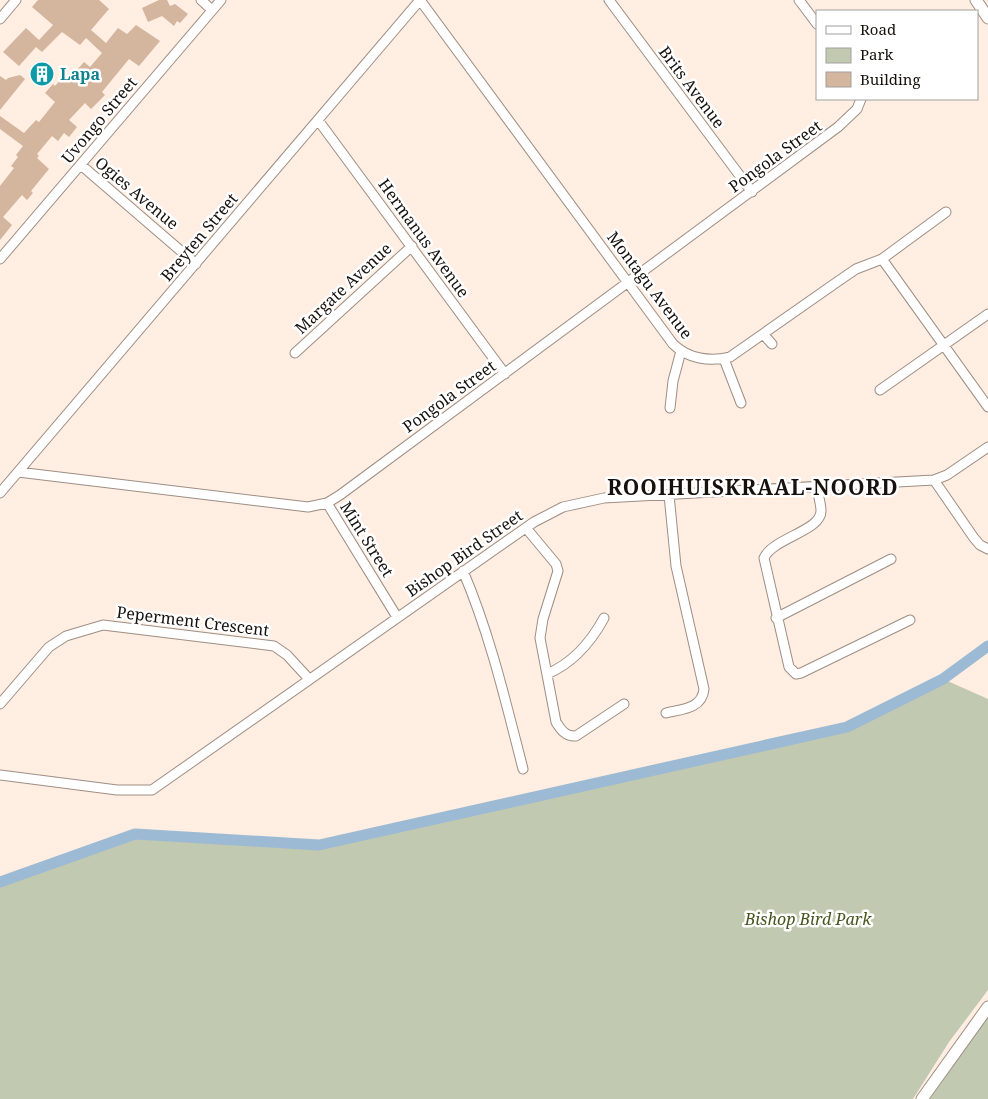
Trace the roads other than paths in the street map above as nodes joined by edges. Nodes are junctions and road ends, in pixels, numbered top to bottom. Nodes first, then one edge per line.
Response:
1 (16, 0) edge
2 (201, 0) edge
3 (220, 0) edge
4 (420, 0) edge
5 (609, 0) edge
6 (799, 0) edge
7 (976, 0) edge
8 (212, 10) junction
9 (988, 18) edge
10 (0, 19) edge
11 (816, 23) edge
12 (860, 100) edge
13 (318, 120) junction
14 (81, 165) junction
15 (752, 192) junction
16 (946, 212) dead end
17 (412, 246) junction
18 (0, 259) edge
19 (882, 259) junction
20 (196, 264) junction
21 (629, 282) junction
22 (988, 314) edge
23 (763, 334) junction
24 (772, 344) dead end
25 (944, 347) junction
26 (681, 351) junction
27 (295, 354) dead end
28 (724, 358) junction
29 (505, 374) junction
30 (880, 390) dead end
31 (741, 402) dead end
32 (988, 407) edge
33 (670, 408) dead end
34 (988, 448) edge
35 (18, 472) junction
36 (934, 480) junction
37 (817, 487) junction
38 (0, 493) edge
39 (669, 495) junction
40 (327, 502) junction
41 (526, 528) junction
42 (988, 549) edge
43 (891, 559) dead end
44 (463, 571) junction
45 (397, 617) junction
46 (604, 618) dead end
47 (776, 618) junction
48 (910, 620) dead end
49 (547, 674) junction
50 (309, 679) junction
51 (0, 704) edge
52 (624, 704) dead end
53 (666, 713) dead end
54 (523, 769) dead end
55 (0, 775) edge
56 (988, 1007) edge
57 (922, 1099) edge

1 - 10 street
2 - 8 street
3 - 8 street, Uvongo Street
4 - 13 street, Breyten Street
4 - 21 street, Montagu Avenue
5 - 15 street, Brits Avenue
6 - 11 street
7 - 9 street
8 - 14 street, Uvongo Street
12 - 15 street, Pongola Street
13 - 17 street, Hermanus Avenue
13 - 20 street, Breyten Street
14 - 18 street, Uvongo Street
14 - 20 street, Ogies Avenue
15 - 21 street, Pongola Street
16 - 19 street, Montagu Avenue
17 - 27 street, Margate Avenue
17 - 29 street, Hermanus Avenue
19 - 23 street, Montagu Avenue
19 - 25 street
20 - 35 street, Breyten Street
21 - 26 street, Montagu Avenue
21 - 29 street, Pongola Street
22 - 25 street
23 - 24 street
23 - 28 street, Montagu Avenue
25 - 30 street
25 - 32 street
26 - 28 street, Montagu Avenue
26 - 33 street
28 - 31 street
29 - 40 street, Pongola Street
34 - 36 street, Bishop Bird Street
35 - 38 street, Breyten Street
35 - 40 street, Pongola Street
36 - 37 street, Bishop Bird Street
36 - 42 street
37 - 39 street, Bishop Bird Street
37 - 47 street
39 - 41 street, Bishop Bird Street
39 - 53 street
40 - 45 street, Mint Street
41 - 44 street, Bishop Bird Street
41 - 49 street
43 - 47 street
44 - 45 street, Bishop Bird Street
44 - 54 street
45 - 50 street, Bishop Bird Street
46 - 49 street
47 - 48 street
49 - 52 street
50 - 51 street, Peperment Crescent
50 - 55 street, Bishop Bird Street
56 - 57 street

